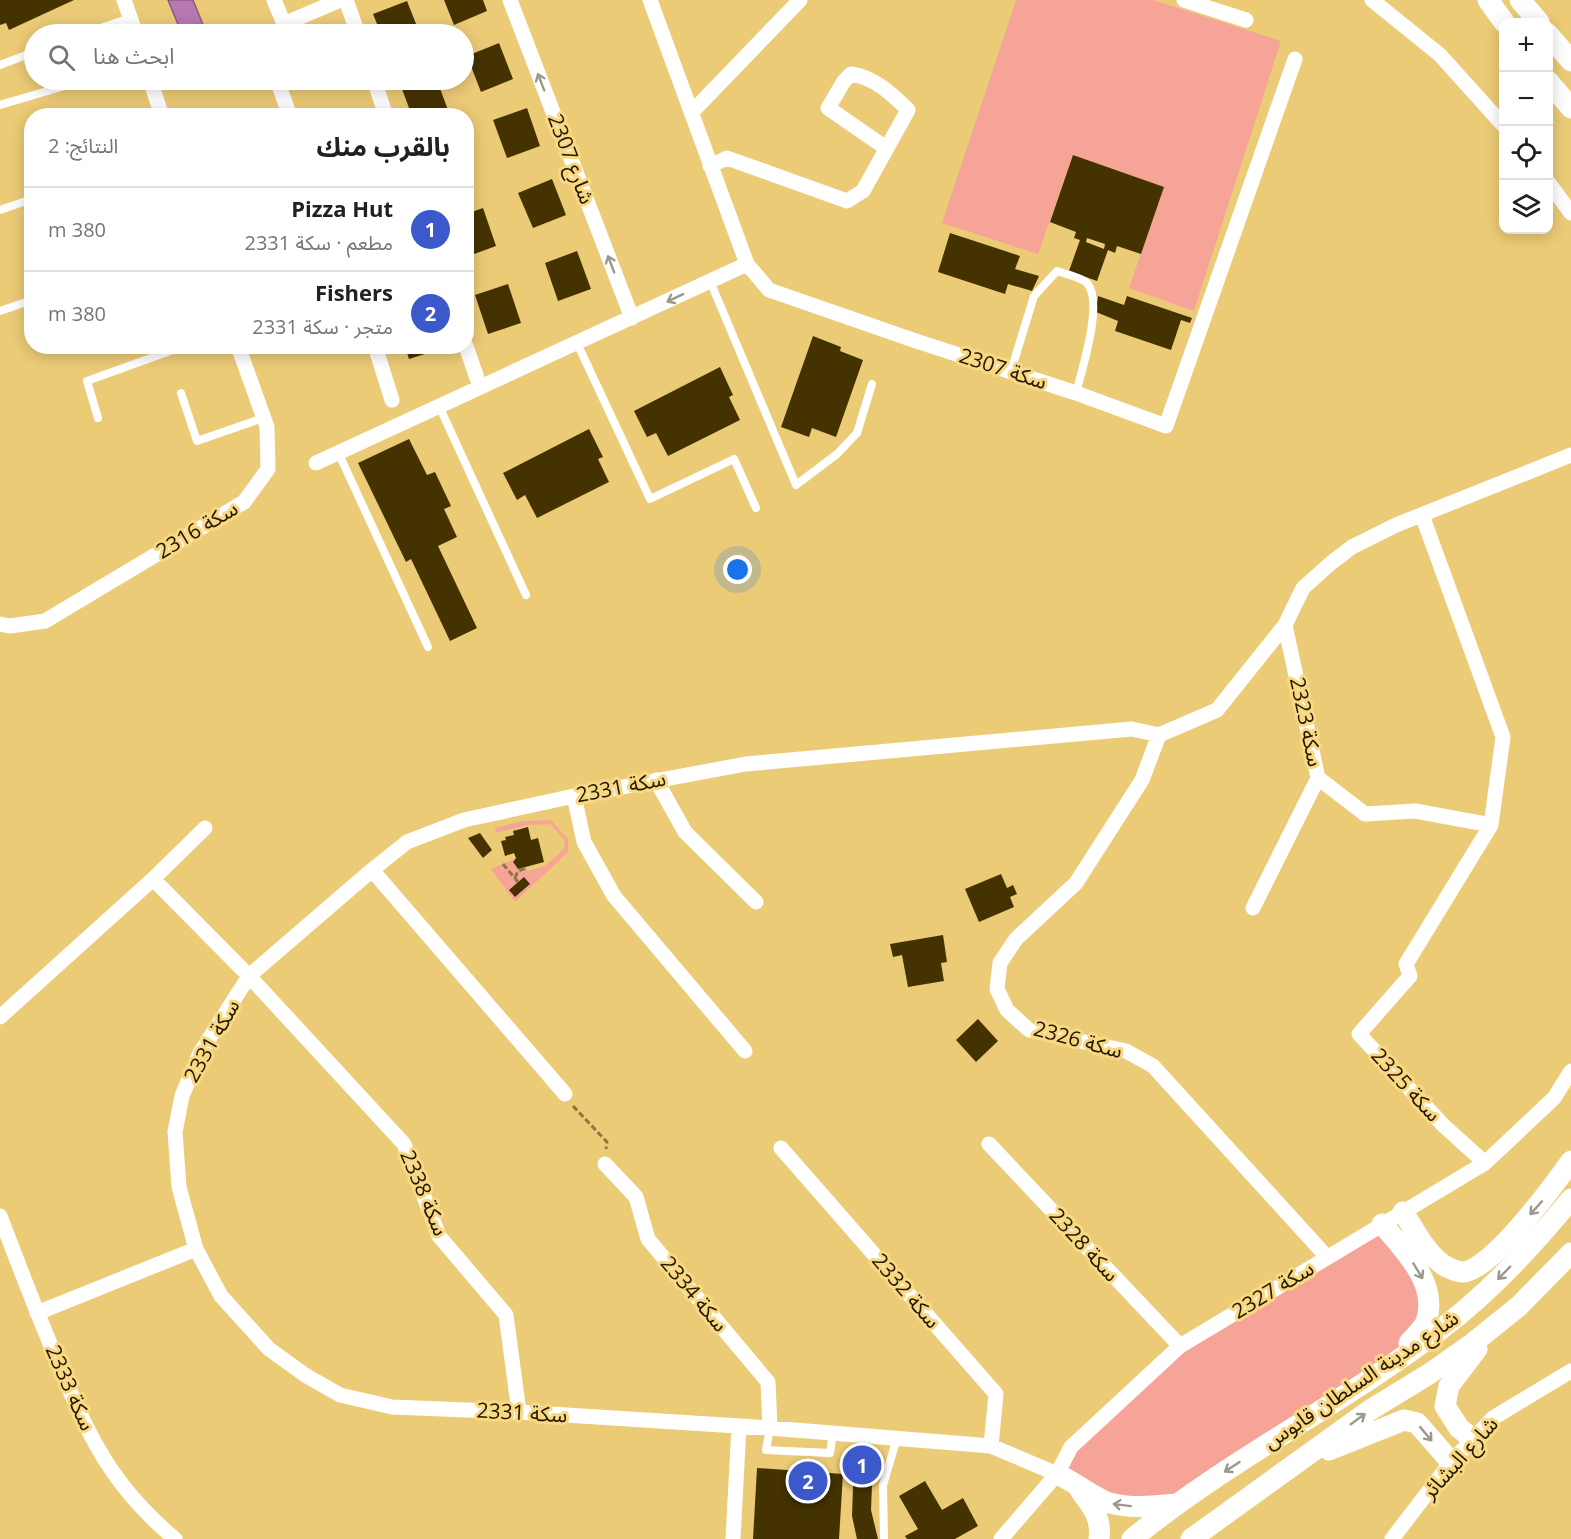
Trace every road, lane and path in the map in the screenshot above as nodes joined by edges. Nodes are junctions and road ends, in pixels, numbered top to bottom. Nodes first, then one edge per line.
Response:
1 (124, 0) edge
2 (274, 0) edge
3 (340, 0) edge
4 (346, 0) edge
5 (510, 0) edge
6 (650, 0) edge
7 (800, 0) edge
8 (1184, 0) edge
9 (1372, 0) edge
10 (1488, 0) edge
11 (1520, 0) edge
12 (130, 18) junction
13 (1501, 18) edge
14 (1536, 18) edge
15 (1246, 20) dead end
16 (112, 24) edge
17 (132, 24) edge
18 (354, 24) edge
19 (1553, 40) edge
20 (24, 56) edge
21 (1295, 59) dead end
22 (1571, 61) edge
23 (0, 65) edge
24 (1553, 87) edge
25 (51, 90) edge
26 (153, 90) edge
27 (281, 90) edge
28 (377, 90) edge
29 (0, 105) edge
30 (159, 108) edge
31 (287, 108) edge
32 (383, 108) edge
33 (1571, 108) edge
34 (692, 112) junction
35 (1499, 121) edge
36 (886, 148) junction
37 (710, 166) junction
38 (1553, 189) edge
39 (24, 202) edge
40 (0, 210) edge
41 (1571, 213) edge
42 (747, 264) junction
43 (710, 281) junction
44 (24, 303) edge
45 (0, 311) edge
46 (632, 318) junction
47 (577, 343) junction
48 (162, 354) edge
49 (241, 354) edge
50 (378, 354) edge
51 (469, 354) edge
52 (1011, 371) junction
53 (872, 384) dead end
54 (480, 387) junction
55 (182, 393) dead end
56 (1076, 393) junction
57 (392, 400) dead end
58 (439, 406) junction
59 (98, 418) dead end
60 (263, 418) junction
61 (338, 453) junction
62 (1571, 455) edge
63 (316, 463) dead end
64 (756, 508) dead end
65 (1422, 515) junction
66 (526, 595) dead end
67 (0, 624) edge
68 (1285, 625) junction
69 (428, 647) dead end
70 (1159, 735) junction
71 (1318, 778) junction
72 (656, 780) junction
73 (574, 796) junction
74 (1491, 825) junction
75 (205, 828) dead end
76 (502, 864) dead end
77 (526, 868) dead end
78 (372, 870) junction
79 (515, 878) junction
80 (153, 879) junction
81 (518, 882) dead end
82 (756, 902) dead end
83 (1252, 908) dead end
84 (249, 976) junction
85 (0, 1017) edge
86 (745, 1051) dead end
87 (1571, 1071) edge
88 (565, 1094) joint
89 (989, 1144) dead end
90 (781, 1148) dead end
91 (1571, 1161) edge
92 (1485, 1163) junction
93 (605, 1164) joint
94 (1571, 1199) edge
95 (1571, 1211) edge
96 (1403, 1212) junction
97 (0, 1216) edge
98 (1382, 1224) junction
99 (1545, 1231) junction
100 (196, 1249) junction
101 (1571, 1253) edge
102 (1327, 1257) junction
103 (37, 1313) junction
104 (1500, 1322) junction
105 (1180, 1346) junction
106 (1571, 1371) edge
107 (1378, 1373) junction
108 (519, 1412) junction
109 (738, 1426) junction
110 (770, 1428) junction
111 (833, 1433) junction
112 (897, 1438) junction
113 (1473, 1439) junction
114 (991, 1446) junction
115 (1298, 1462) junction
116 (1451, 1462) junction
117 (1066, 1478) junction
118 (1176, 1504) junction
119 (175, 1539) edge
120 (733, 1539) edge
121 (884, 1539) edge
122 (1001, 1539) edge
123 (1099, 1539) edge
124 (1132, 1539) edge
125 (1191, 1539) edge
126 (1392, 1539) edge

1 - 12 street
2 - 3 street
4 - 18 street
46 -> 5 street, 2307 شارع
6 - 34 street, سكة 2307
7 - 34 street
8 - 15 street
9 - 35 street
10 - 13 main road
11 - 14 main road
12 - 16 lane
12 - 17 street
19 - 22 main road
20 - 23 lane
21 - 56 street, سكة 2307
24 - 33 main road
25 - 29 lane
26 - 30 street
27 - 31 street
28 - 32 street
34 - 37 street, سكة 2307
36 - 36 street
36 - 37 street
37 - 42 street, سكة 2307
38 - 41 street
39 - 40 lane
42 - 43 street
42 - 52 street, سكة 2307
43 -> 46 street
43 - 53 lane
44 - 45 lane
46 - 47 street
47 - 54 street
47 - 64 lane
48 - 59 lane
49 - 60 street, 2316 سكة
50 - 57 street
51 - 54 street
52 - 56 street, سكة 2307
52 - 56 lane
54 - 58 street
55 - 60 lane
58 - 61 street
58 - 66 lane
60 - 67 street, 2316 سكة
61 - 63 street
61 - 69 lane
62 - 65 street
65 - 68 street
65 - 74 street
68 - 70 street
68 - 71 street, سكة 2323
70 - 72 street, سكة 2331
70 - 102 street, سكة 2326
71 - 74 street, سكة 2323
71 - 83 street
72 - 73 street, سكة 2331
72 - 82 street
73 - 78 street, سكة 2331
73 - 86 street
74 - 92 street, سكة 2325
75 - 80 street
76 - 79 path
77 - 79 path
78 - 84 street, سكة 2331
78 - 88 street
79 - 81 path
80 - 84 street
80 - 85 street
84 - 100 street, سكة 2331
84 - 108 street, سكة 2338
87 - 92 street, سكة 2327
88 - 93 path
89 - 105 street, سكة 2328
90 - 114 street, سكة 2332
91 -> 96 main road
92 - 96 street, سكة 2327
93 - 110 street, سكة 2334
94 - 99 main road, شارع مدينة السلطان قابوس
95 - 99 main road
96 - 98 street, سكة 2327
97 - 103 street, سكة 2333
98 - 102 street, سكة 2327
98 -> 107 main road
99 -> 107 main road, شارع مدينة السلطان قابوس
100 - 103 street
100 - 108 street, سكة 2331
101 - 104 main road, شارع مدينة السلطان قابوس
102 - 105 street, سكة 2327
103 - 119 street, سكة 2333
104 - 113 main road
115 -> 104 main road, شارع مدينة السلطان قابوس
105 - 117 street, سكة 2327
106 - 113 street, شارع البشائر
107 -> 118 main road, شارع مدينة السلطان قابوس
108 - 109 street, سكة 2331
109 - 110 street, سكة 2331
109 - 120 street
110 - 111 street, سكة 2331
110 - 111 lane
111 - 112 street, سكة 2331
112 - 114 street, سكة 2331
112 - 121 lane
113 - 116 street, شارع البشائر
114 - 117 street, سكة 2331
115 -> 116 main road
115 - 125 main road, شارع مدينة السلطان قابوس
116 - 126 street, شارع البشائر
118 -> 117 main road
117 - 122 street, سكة 2327
117 - 123 main road
118 - 124 main road, شارع مدينة السلطان قابوس

